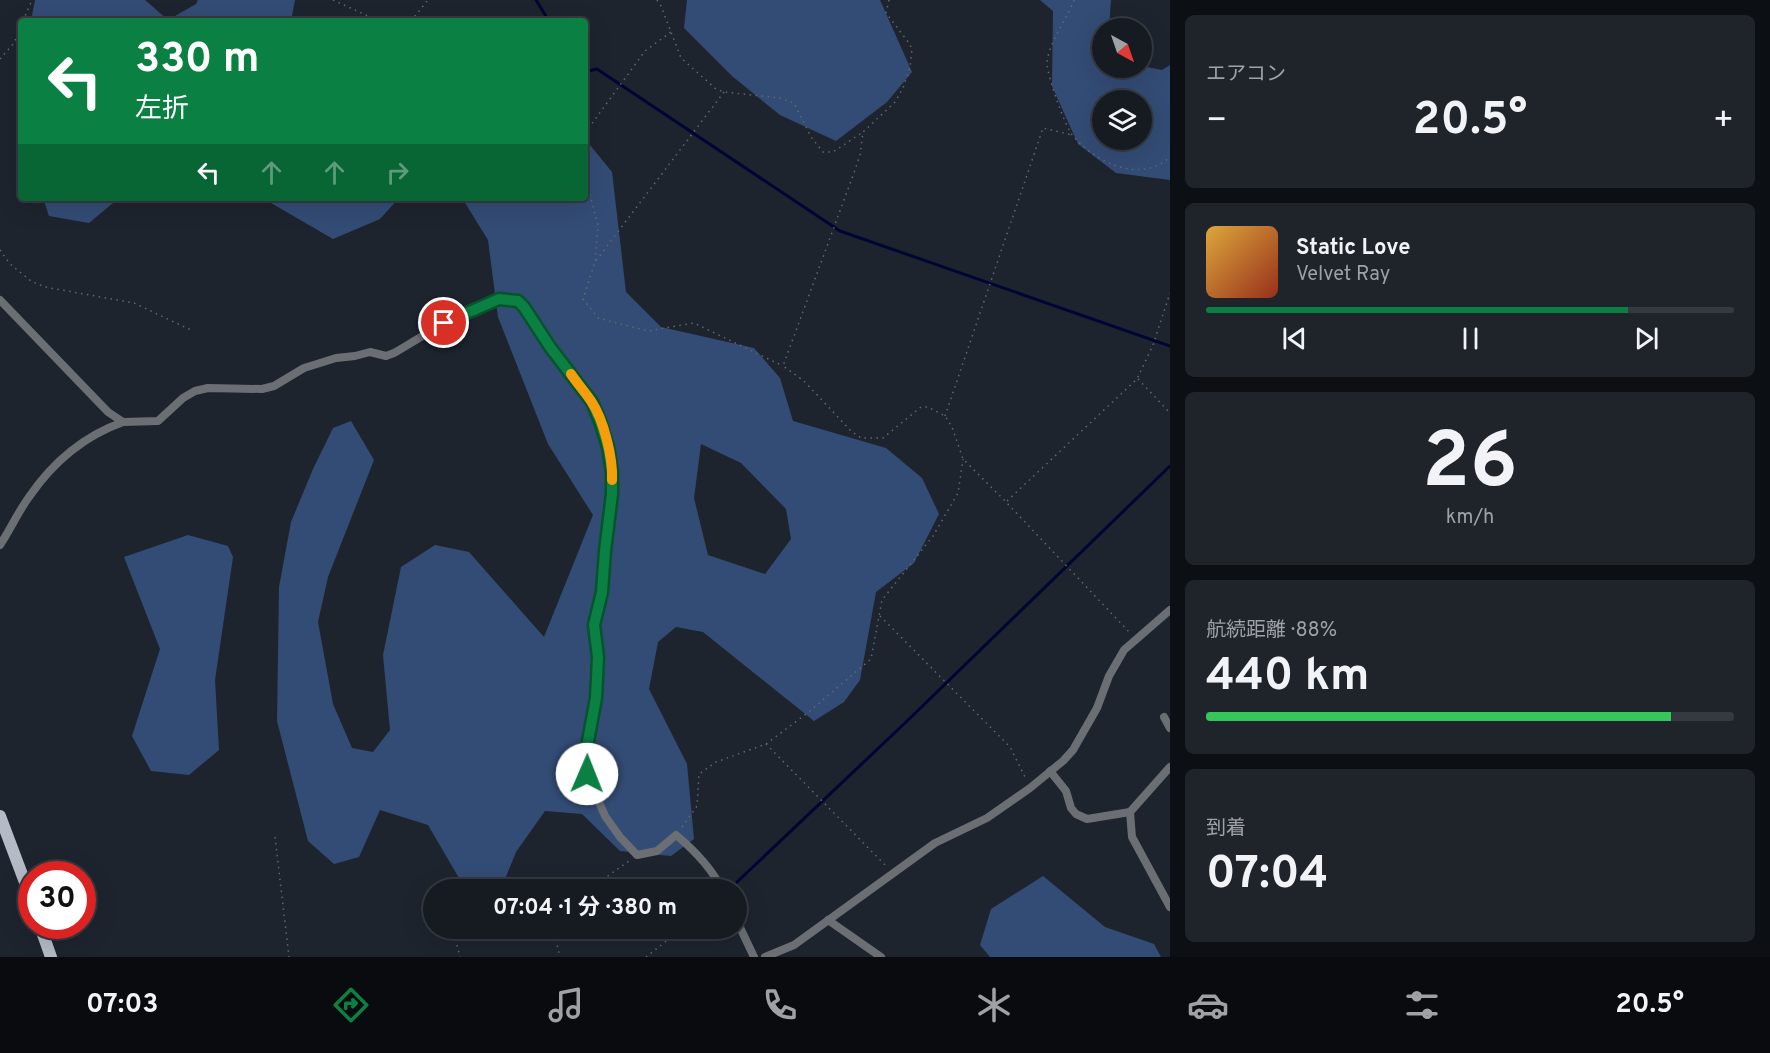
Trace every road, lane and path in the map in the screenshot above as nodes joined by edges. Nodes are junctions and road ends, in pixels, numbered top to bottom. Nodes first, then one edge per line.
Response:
1 (32, 0) edge
2 (333, 0) edge
3 (428, 0) edge
4 (657, 0) edge
5 (889, 0) edge
6 (1074, 0) edge
7 (24, 18) edge
8 (372, 18) edge
9 (413, 18) edge
10 (671, 32) junction
11 (18, 33) edge
12 (0, 59) edge
13 (724, 92) junction
14 (588, 129) edge
15 (863, 132) junction
16 (1072, 135) junction
17 (1170, 157) edge
18 (588, 188) edge
19 (0, 250) edge
20 (595, 262) junction
21 (1170, 293) edge
22 (0, 300) edge
23 (193, 331) dead end
24 (783, 366) junction
25 (1137, 379) junction
26 (1170, 413) edge
27 (945, 416) junction
28 (123, 422) junction
29 (963, 459) junction
30 (1006, 502) junction
31 (0, 545) edge
32 (1170, 610) edge
33 (879, 615) junction
34 (1135, 639) junction
35 (1164, 717) dead end
36 (1170, 728) edge
37 (766, 744) junction
38 (1170, 767) edge
39 (1050, 771) junction
40 (1030, 788) junction
41 (1130, 812) junction
42 (0, 816) edge
43 (676, 835) junction
44 (275, 837) dead end
45 (637, 855) junction
46 (18, 864) edge
47 (893, 873) junction
48 (603, 879) edge
49 (717, 879) edge
50 (1170, 907) edge
51 (828, 920) junction
52 (45, 939) edge
53 (556, 939) edge
54 (669, 939) edge
55 (745, 939) edge
56 (457, 945) dead end
57 (51, 957) edge
58 (289, 957) edge
59 (460, 957) edge
60 (560, 957) edge
61 (646, 957) edge
62 (754, 957) edge
63 (765, 957) edge
64 (881, 957) edge

1 - 7 path
2 - 8 path
3 - 9 path
4 - 10 path
5 - 15 path
6 - 16 path
10 - 13 path
10 - 14 path
11 - 12 path
13 - 15 path
13 - 20 path
15 - 24 path
16 - 17 path
16 - 27 path
18 - 20 path
19 - 23 path
20 - 24 path
21 - 25 path
22 - 28 street
24 - 27 path
25 - 26 path
25 - 30 path
27 - 29 path
28 - 31 street
28 - 45 street
29 - 30 path
29 - 33 path
30 - 34 path
32 - 34 street
33 - 37 path
33 - 40 path
34 - 39 street
35 - 36 street
37 - 43 path
37 - 47 path
38 - 41 street
39 - 40 street
39 - 41 street
40 - 47 street
41 - 50 street
42 - 46 main road
43 - 45 street
43 - 49 street
44 - 58 path
45 - 48 path
47 - 51 street
51 - 63 street
51 - 64 street
52 - 57 main road
53 - 60 path
54 - 61 path
55 - 62 street
56 - 59 path

